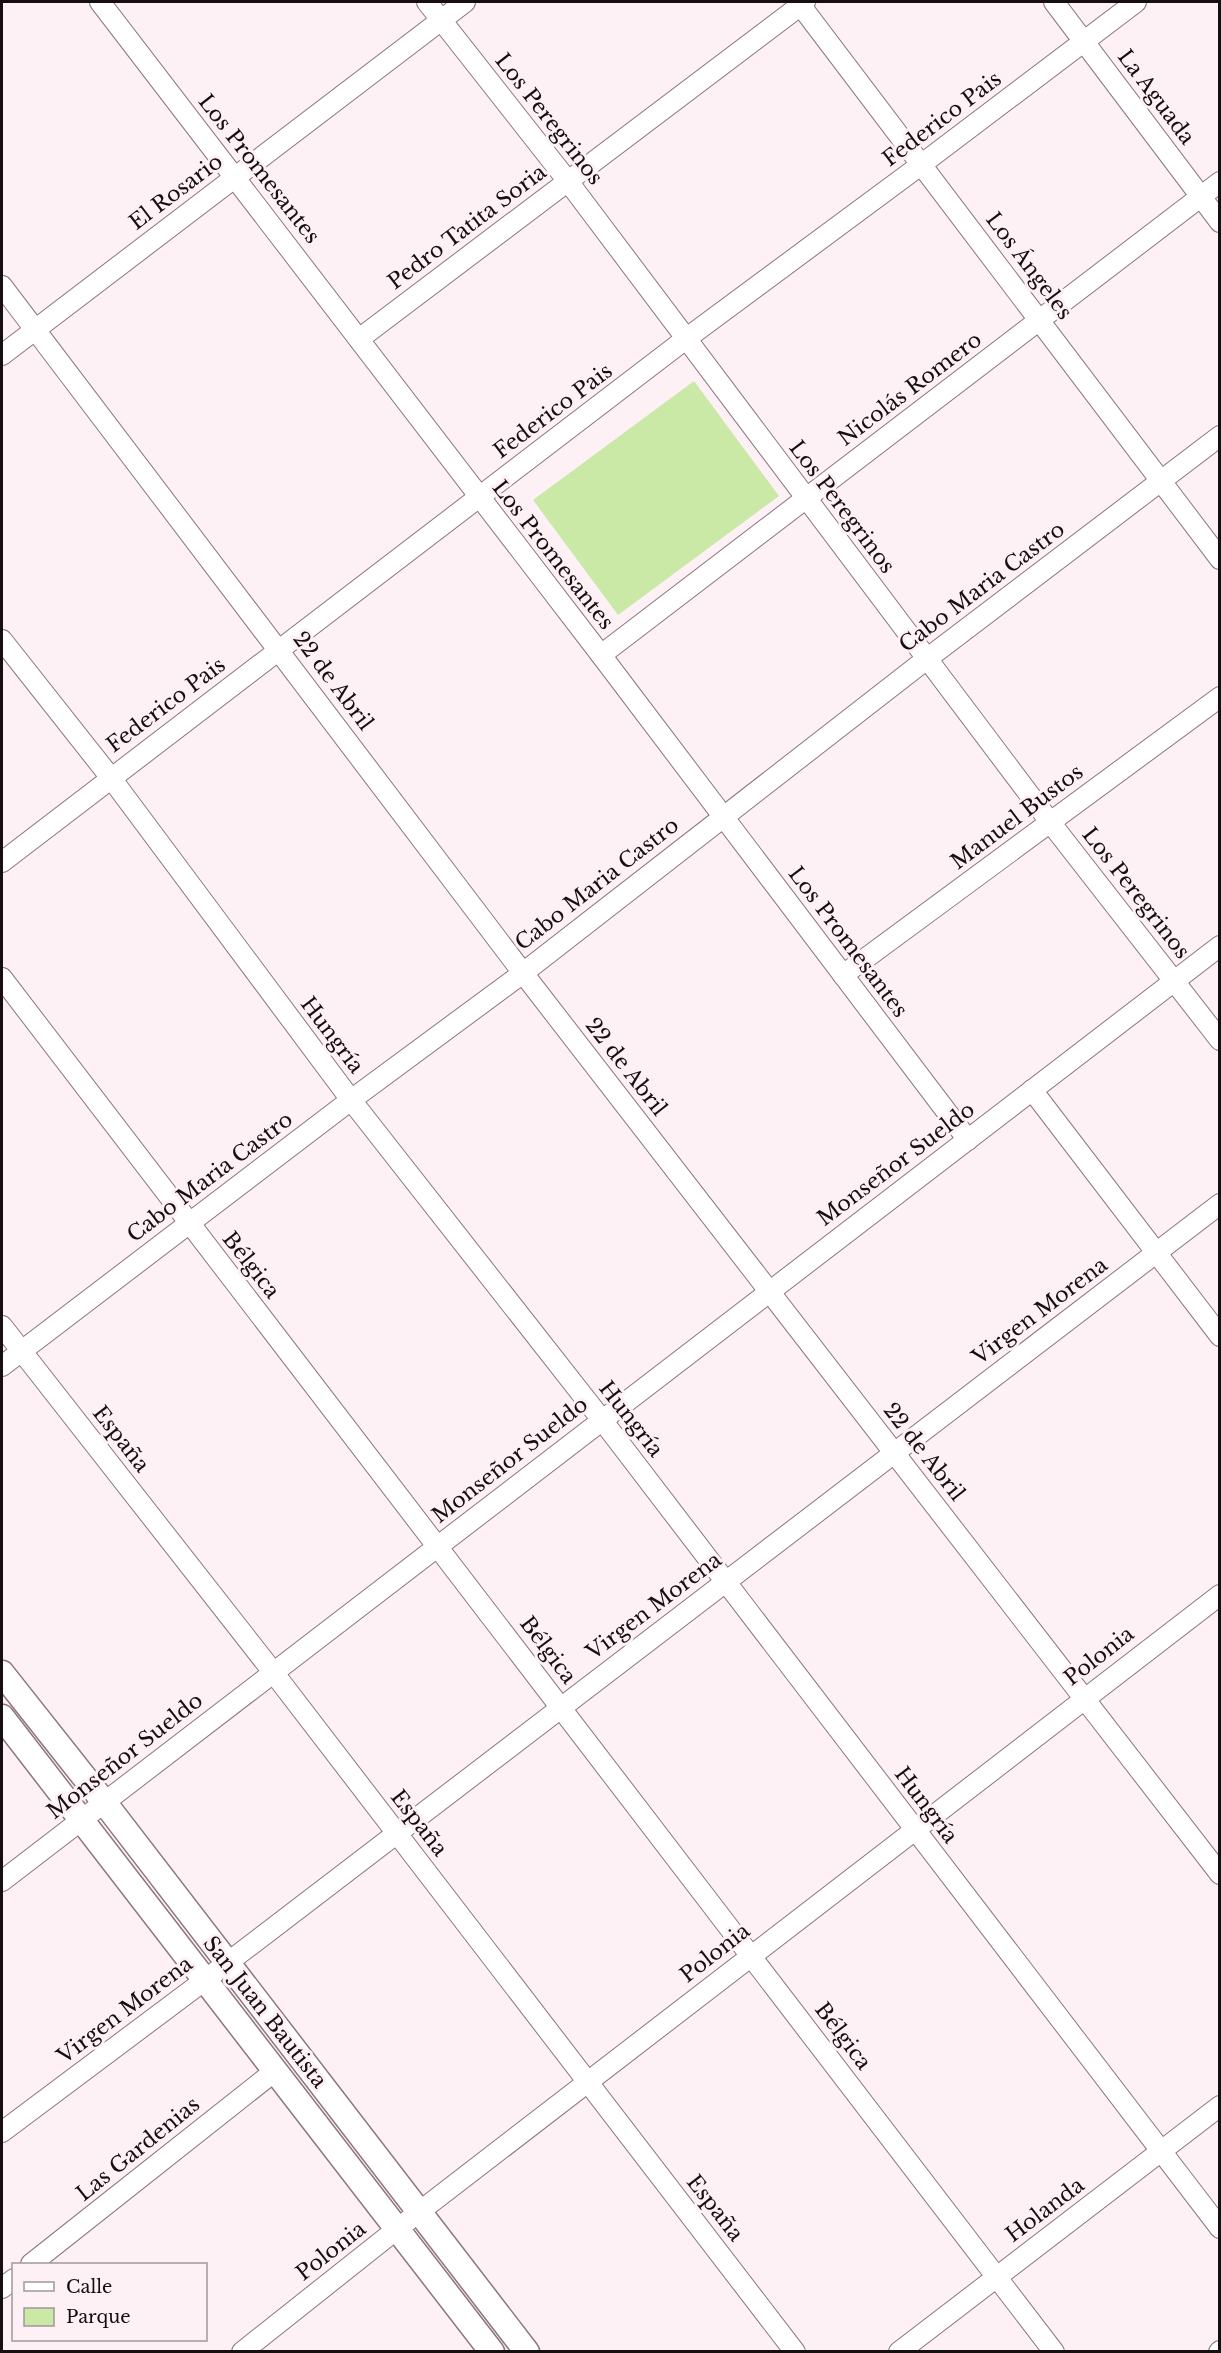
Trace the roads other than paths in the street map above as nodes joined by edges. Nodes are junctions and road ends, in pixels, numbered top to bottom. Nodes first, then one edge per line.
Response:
1 (100, 2) edge
2 (427, 2) edge
3 (465, 2) edge
4 (1054, 2) edge
5 (1136, 2) edge
6 (801, 3) edge
7 (442, 20) junction
8 (1084, 42) junction
9 (922, 164) junction
10 (235, 176) junction
11 (567, 180) junction
12 (1220, 182) edge
13 (1200, 197) junction
14 (1220, 222) edge
15 (2, 286) edge
16 (1040, 320) junction
17 (35, 330) junction
18 (687, 338) junction
19 (359, 339) junction
20 (2, 355) edge
21 (1220, 436) edge
22 (1160, 481) junction
23 (478, 498) junction
24 (806, 499) junction
25 (1220, 559) edge
26 (2, 640) edge
27 (279, 650) junction
28 (601, 655) junction
29 (928, 658) junction
30 (1220, 697) edge
31 (111, 778) junction
32 (723, 817) junction
33 (1050, 822) junction
34 (2, 862) edge
35 (1220, 946) edge
36 (523, 973) junction
37 (843, 975) junction
38 (2, 978) edge
39 (1174, 981) junction
40 (1220, 1041) edge
41 (1032, 1090) junction
42 (351, 1100) junction
43 (968, 1140) junction
44 (1220, 1204) edge
45 (188, 1224) junction
46 (1156, 1252) junction
47 (770, 1291) junction
48 (2, 1326) edge
49 (1220, 1336) edge
50 (21, 1351) junction
51 (2, 1366) edge
52 (602, 1420) junction
53 (894, 1453) junction
54 (438, 1546) junction
55 (726, 1582) junction
56 (1220, 1595) edge
57 (273, 1672) junction
58 (2, 1673) edge
59 (1084, 1698) junction
60 (562, 1707) junction
61 (2, 1717) edge
62 (104, 1802) junction
63 (81, 1820) junction
64 (915, 1829) junction
65 (397, 1833) junction
66 (1220, 1874) edge
67 (2, 1881) edge
68 (751, 1956) junction
69 (228, 1963) junction
70 (206, 1980) junction
71 (275, 2071) junction
72 (588, 2082) junction
73 (1220, 2106) edge
74 (2, 2132) edge
75 (1161, 2151) junction
76 (420, 2212) junction
77 (1220, 2228) edge
78 (397, 2229) junction
79 (34, 2263) edge
80 (997, 2276) junction
81 (483, 2349) edge
82 (242, 2352) edge
83 (527, 2352) edge
84 (795, 2352) edge
85 (899, 2352) edge
86 (1054, 2352) edge

1 - 10 street, Los Promesantes
2 - 7 street, Los Peregrinos
3 - 7 street, El Rosario
4 - 8 street, La Aguada
5 - 8 street, Federico Pais
6 - 9 street, Los Ángeles
6 - 11 street, Pedro Tatita Soria
7 - 10 street, El Rosario
7 - 11 street, Los Peregrinos
8 - 9 street, Federico Pais
8 - 13 street, La Aguada
9 - 16 street, Los Ángeles
9 - 18 street, Federico Pais
10 - 17 street, El Rosario
10 - 19 street, Los Promesantes
11 - 18 street, Los Peregrinos
11 - 19 street, Pedro Tatita Soria
12 - 13 street, Nicolás Romero
13 - 14 street, La Aguada
13 - 16 street, Nicolás Romero
15 - 17 street, 22 de Abril
16 - 22 street, Los Ángeles
16 - 24 street, Nicolás Romero
17 - 20 street, El Rosario
17 - 27 street, 22 de Abril
18 - 23 street, Federico Pais
18 - 24 street, Los Peregrinos
19 - 23 street, Los Promesantes
21 - 22 street, Cabo Maria Castro
22 - 25 street, Los Ángeles
22 - 29 street, Cabo Maria Castro
23 - 27 street, Federico Pais
23 - 28 street, Los Promesantes
24 - 28 street, Nicolás Romero
24 - 29 street, Los Peregrinos
26 - 31 street, Hungría
27 - 31 street, Federico Pais
27 - 36 street, 22 de Abril
28 - 32 street, Los Promesantes
29 - 32 street, Cabo Maria Castro
29 - 33 street, Los Peregrinos
30 - 33 street, Manuel Bustos
31 - 34 street, Federico Pais
31 - 42 street, Hungría
32 - 36 street, Cabo Maria Castro
32 - 37 street, Los Promesantes
33 - 37 street, Manuel Bustos
33 - 39 street, Los Peregrinos
35 - 39 street, Monseñor Sueldo
36 - 42 street, Cabo Maria Castro
36 - 47 street, 22 de Abril
37 - 43 street, Los Promesantes
38 - 45 street, Bélgica
39 - 40 street, Los Peregrinos
39 - 41 street, Monseñor Sueldo
41 - 43 street, Monseñor Sueldo
41 - 46 street
42 - 45 street, Cabo Maria Castro
42 - 52 street, Hungría
43 - 47 street, Monseñor Sueldo
44 - 46 street, Virgen Morena
45 - 50 street, Cabo Maria Castro
45 - 54 street, Bélgica
46 - 49 street
46 - 53 street, Virgen Morena
47 - 52 street, Monseñor Sueldo
47 - 53 street, 22 de Abril
48 - 50 street, España
50 - 51 street, Cabo Maria Castro
50 - 57 street, España
52 - 54 street, Monseñor Sueldo
52 - 55 street, Hungría
53 - 55 street, Virgen Morena
53 - 59 street, 22 de Abril
54 - 57 street, Monseñor Sueldo
54 - 60 street, Bélgica
55 - 60 street, Virgen Morena
55 - 64 street, Hungría
56 - 59 street, Polonia
57 - 62 street, Monseñor Sueldo
57 - 65 street, España
58 - 62 street, San Juan Bautista
59 - 64 street, Polonia
59 - 66 street, 22 de Abril
60 - 65 street, Virgen Morena
60 - 68 street, Bélgica
61 - 63 street, San Juan Bautista
62 - 63 street, Monseñor Sueldo
62 - 69 street, San Juan Bautista
63 - 67 street, Monseñor Sueldo
63 - 70 street, San Juan Bautista
64 - 68 street, Polonia
64 - 75 street, Hungría
65 - 69 street, Virgen Morena
65 - 72 street, España
68 - 72 street, Polonia
68 - 80 street, Bélgica
69 - 70 street, Virgen Morena
69 - 76 street, San Juan Bautista
70 - 71 street, San Juan Bautista
70 - 74 street, Virgen Morena
71 - 78 street, San Juan Bautista
71 - 79 street, Las Gardenias
72 - 76 street, Polonia
72 - 84 street, España
73 - 75 street, Holanda
75 - 77 street, Hungría
75 - 80 street, Holanda
76 - 78 street, Polonia
76 - 83 street, San Juan Bautista
78 - 81 street, San Juan Bautista
78 - 82 street, Polonia
80 - 85 street, Holanda
80 - 86 street, Bélgica

